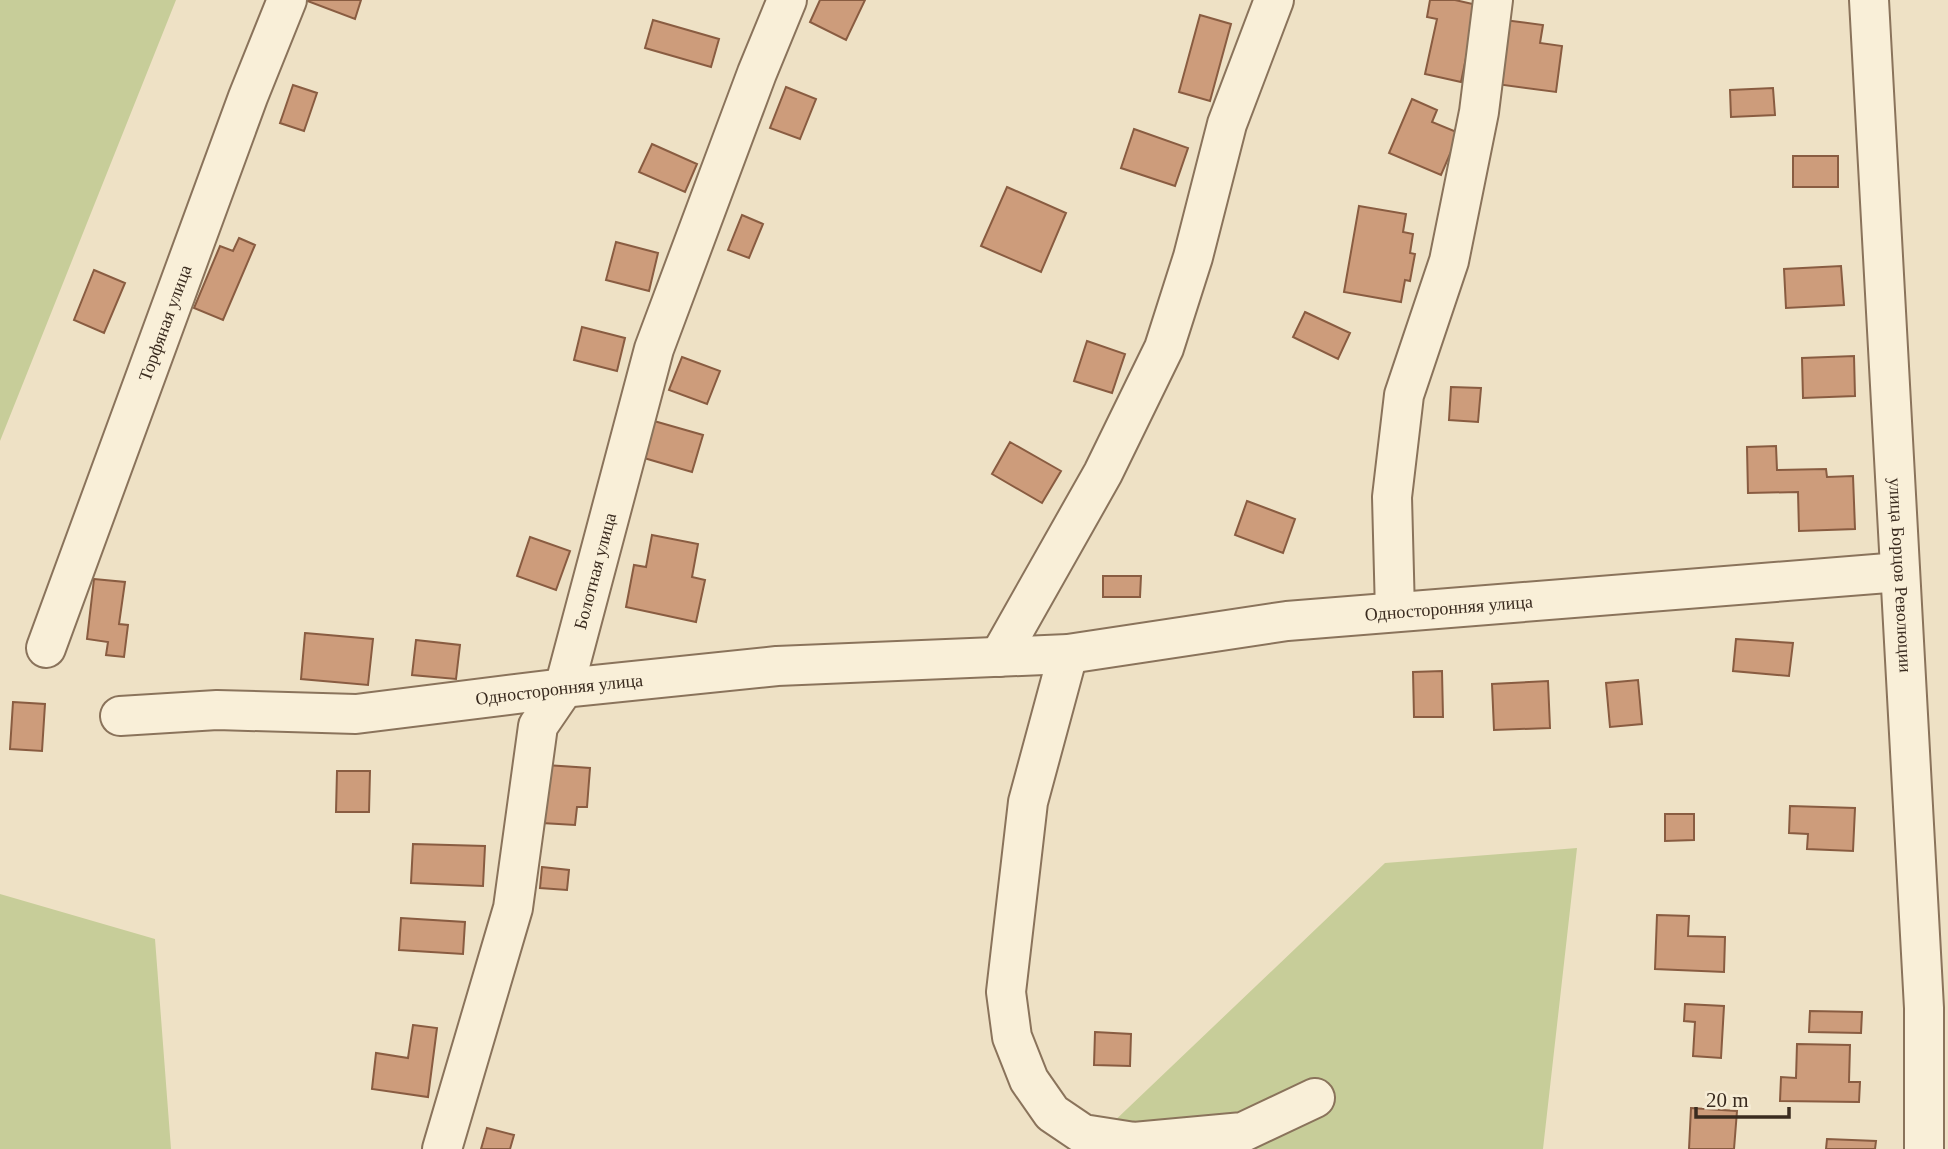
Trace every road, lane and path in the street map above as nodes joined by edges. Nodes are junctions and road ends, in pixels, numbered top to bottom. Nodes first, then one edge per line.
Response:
1 (287, 0) edge
2 (787, 0) edge
3 (1275, 0) edge
4 (1493, 0) edge
5 (1869, 0) edge
6 (1899, 572) junction
7 (1395, 612) junction
8 (46, 648) dead end
9 (1068, 654) junction
10 (999, 657) junction
11 (564, 688) junction
12 (120, 716) dead end
13 (1315, 1098) dead end
14 (442, 1149) edge
15 (1924, 1149) edge

1 - 8 street, Торфяная улица
2 - 11 street, Болотная улица
3 - 10 street
4 - 7 street
5 - 6 street, улица Борцов Революции
6 - 7 street, Односторонняя улица
6 - 15 street, улица Борцов Революции
7 - 9 street, Односторонняя улица
9 - 10 street, Односторонняя улица
9 - 13 street
10 - 11 street, Односторонняя улица
11 - 12 street, Односторонняя улица
11 - 14 street, Болотная улица

